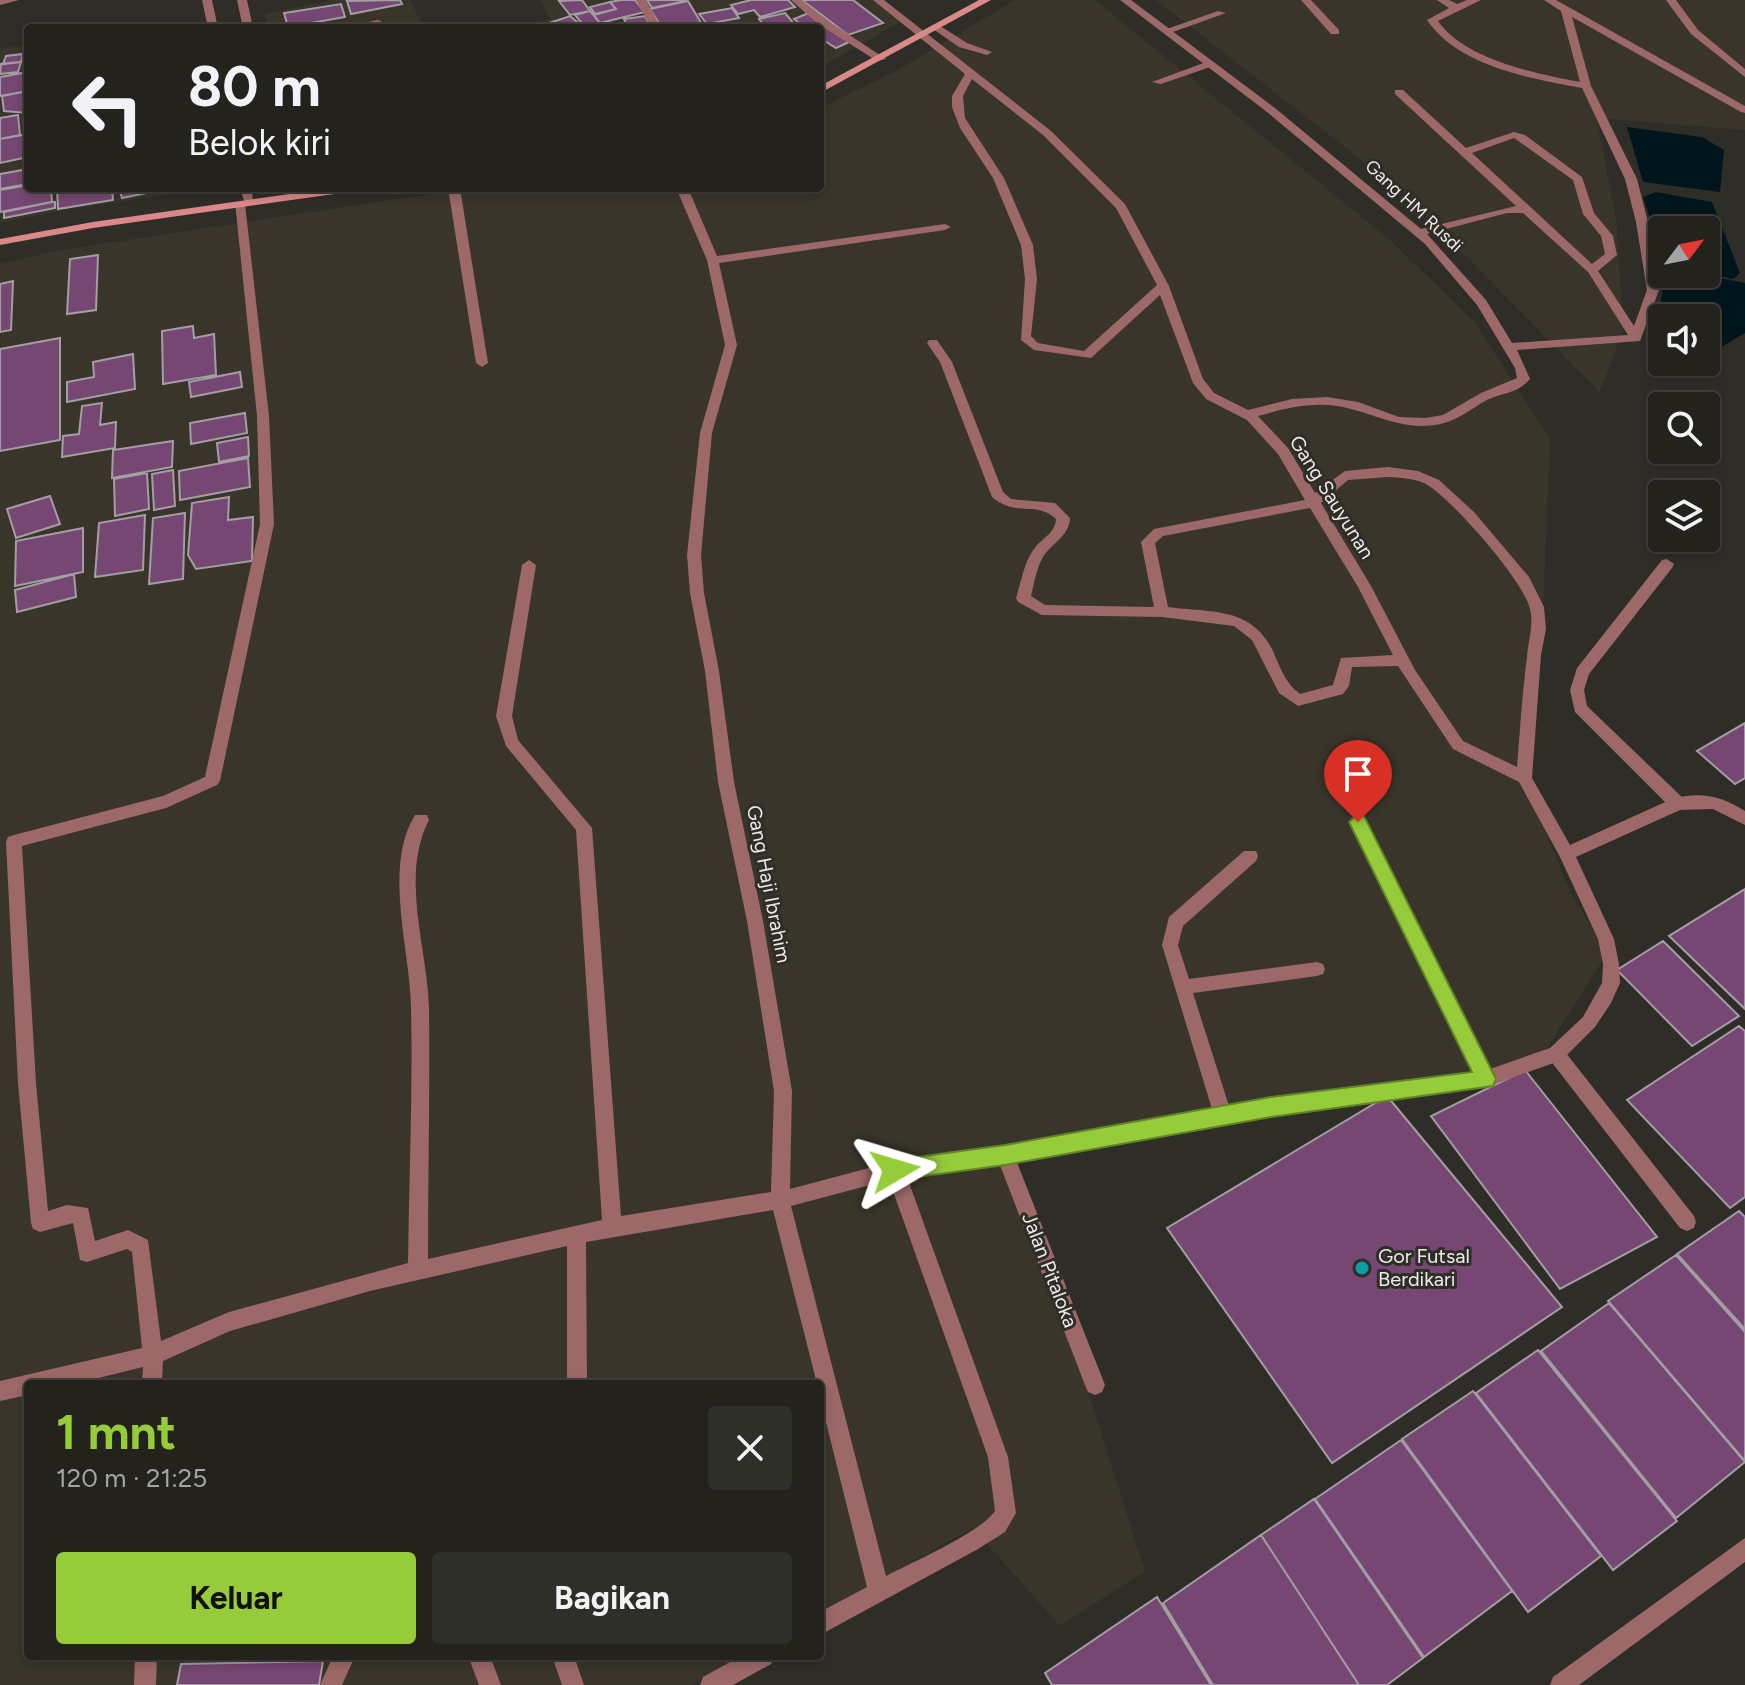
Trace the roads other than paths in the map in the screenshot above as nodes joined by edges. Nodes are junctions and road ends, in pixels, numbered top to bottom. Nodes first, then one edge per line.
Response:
1 (14, 0) edge
2 (207, 0) edge
3 (244, 0) edge
4 (641, 0) edge
5 (796, 0) edge
6 (878, 0) edge
7 (986, 0) edge
8 (1125, 0) edge
9 (1306, 0) edge
10 (1442, 0) edge
11 (1476, 0) edge
12 (1549, 0) edge
13 (1671, 0) edge
14 (0, 2) edge
15 (1456, 8) junction
16 (1565, 8) junction
17 (1221, 13) dead end
18 (377, 23) dead end
19 (212, 24) edge
20 (247, 24) edge
21 (371, 24) edge
22 (654, 24) edge
23 (937, 27) junction
24 (1166, 31) junction
25 (1335, 32) dead end
26 (923, 35) junction
27 (987, 52) dead end
28 (881, 59) junction
29 (1209, 64) junction
30 (972, 72) junction
31 (1745, 74) edge
32 (1157, 82) dead end
33 (1586, 86) junction
34 (824, 88) edge
35 (1399, 92) dead end
36 (1745, 110) edge
37 (1464, 152) junction
38 (455, 192) edge
39 (684, 192) edge
40 (284, 193) edge
41 (245, 198) edge
42 (1525, 209) junction
43 (945, 227) dead end
44 (1419, 233) junction
45 (0, 242) edge
46 (713, 260) junction
47 (1592, 270) junction
48 (1163, 286) junction
49 (1636, 338) junction
50 (933, 343) dead end
51 (1509, 347) junction
52 (482, 363) dead end
53 (1247, 414) junction
54 (1312, 503) junction
55 (1667, 564) dead end
56 (529, 565) dead end
57 (1162, 612) junction
58 (1402, 660) junction
59 (1524, 778) junction
60 (1678, 804) junction
61 (1745, 819) edge
62 (421, 820) dead end
63 (1358, 822) dead end
64 (1567, 854) junction
65 (1250, 856) dead end
66 (1317, 969) dead end
67 (1185, 987) junction
68 (1556, 1054) junction
69 (1486, 1079) junction
70 (1223, 1117) junction
71 (1005, 1155) junction
72 (895, 1170) junction
73 (780, 1200) junction
74 (1687, 1222) dead end
75 (612, 1227) junction
76 (576, 1237) junction
77 (418, 1268) junction
78 (153, 1355) junction
79 (47, 1380) edge
80 (152, 1380) edge
81 (577, 1380) edge
82 (24, 1385) edge
83 (1095, 1385) dead end
84 (0, 1391) edge
85 (1745, 1549) edge
86 (879, 1591) junction
87 (824, 1622) edge
88 (146, 1660) edge
89 (342, 1660) edge
90 (481, 1660) edge
91 (564, 1660) edge
92 (756, 1660) edge
93 (145, 1685) edge
94 (331, 1685) edge
95 (490, 1685) edge
96 (573, 1685) edge
97 (711, 1685) edge
98 (1561, 1685) edge

1 - 14 street
2 - 19 street
3 - 20 street
4 - 22 street
5 - 28 street
6 - 26 street, Gang Sauyunan
7 - 23 main road
8 - 24 street, Gang HM Rusdi
9 - 25 street
10 - 15 street
11 - 15 street
12 - 16 street
13 - 31 street
15 - 33 street
16 - 33 street
16 - 36 street
17 - 24 street
18 - 21 street
23 - 26 main road
23 - 27 street
24 - 29 street, Gang HM Rusdi
26 - 28 main road
26 - 30 street, Gang Sauyunan
28 - 34 main road
29 - 32 street
29 - 44 street, Gang HM Rusdi
30 - 48 street, Gang Sauyunan
30 - 48 street
33 - 49 street
35 - 37 street
37 - 42 street
37 - 47 street
38 - 52 street
39 - 46 street, Gang Haji Ibrahim
40 - 41 main road
41 - 45 main road
41 - 78 street
42 - 44 street
42 - 47 street
43 - 46 street
44 - 51 street, Gang HM Rusdi
46 - 73 street, Gang Haji Ibrahim
47 - 49 street
48 - 53 street, Gang Sauyunan
49 - 51 street
50 - 57 street
51 - 53 street, Gang HM Rusdi
53 - 54 street, Gang Sauyunan
54 - 57 street
54 - 58 street, Gang Sauyunan
54 - 59 street
55 - 60 street
56 - 75 street
57 - 58 street
58 - 59 street, Gang Sauyunan
59 - 64 street
60 - 61 street
60 - 64 street
62 - 77 street
63 - 69 street
64 - 68 street
65 - 67 street
66 - 67 street
67 - 70 street
68 - 69 street
68 - 74 street
69 - 70 street
70 - 71 street
71 - 72 street
71 - 83 street, Jalan Pitaloka
72 - 73 street
72 - 86 street
73 - 75 street
73 - 86 street, Gang Haji Ibrahim
75 - 76 street
76 - 77 street
76 - 81 street
77 - 78 street
78 - 79 street
78 - 80 street
82 - 84 street
85 - 98 street
86 - 87 street
88 - 93 street
89 - 94 street
90 - 95 street
91 - 96 street
92 - 97 street

